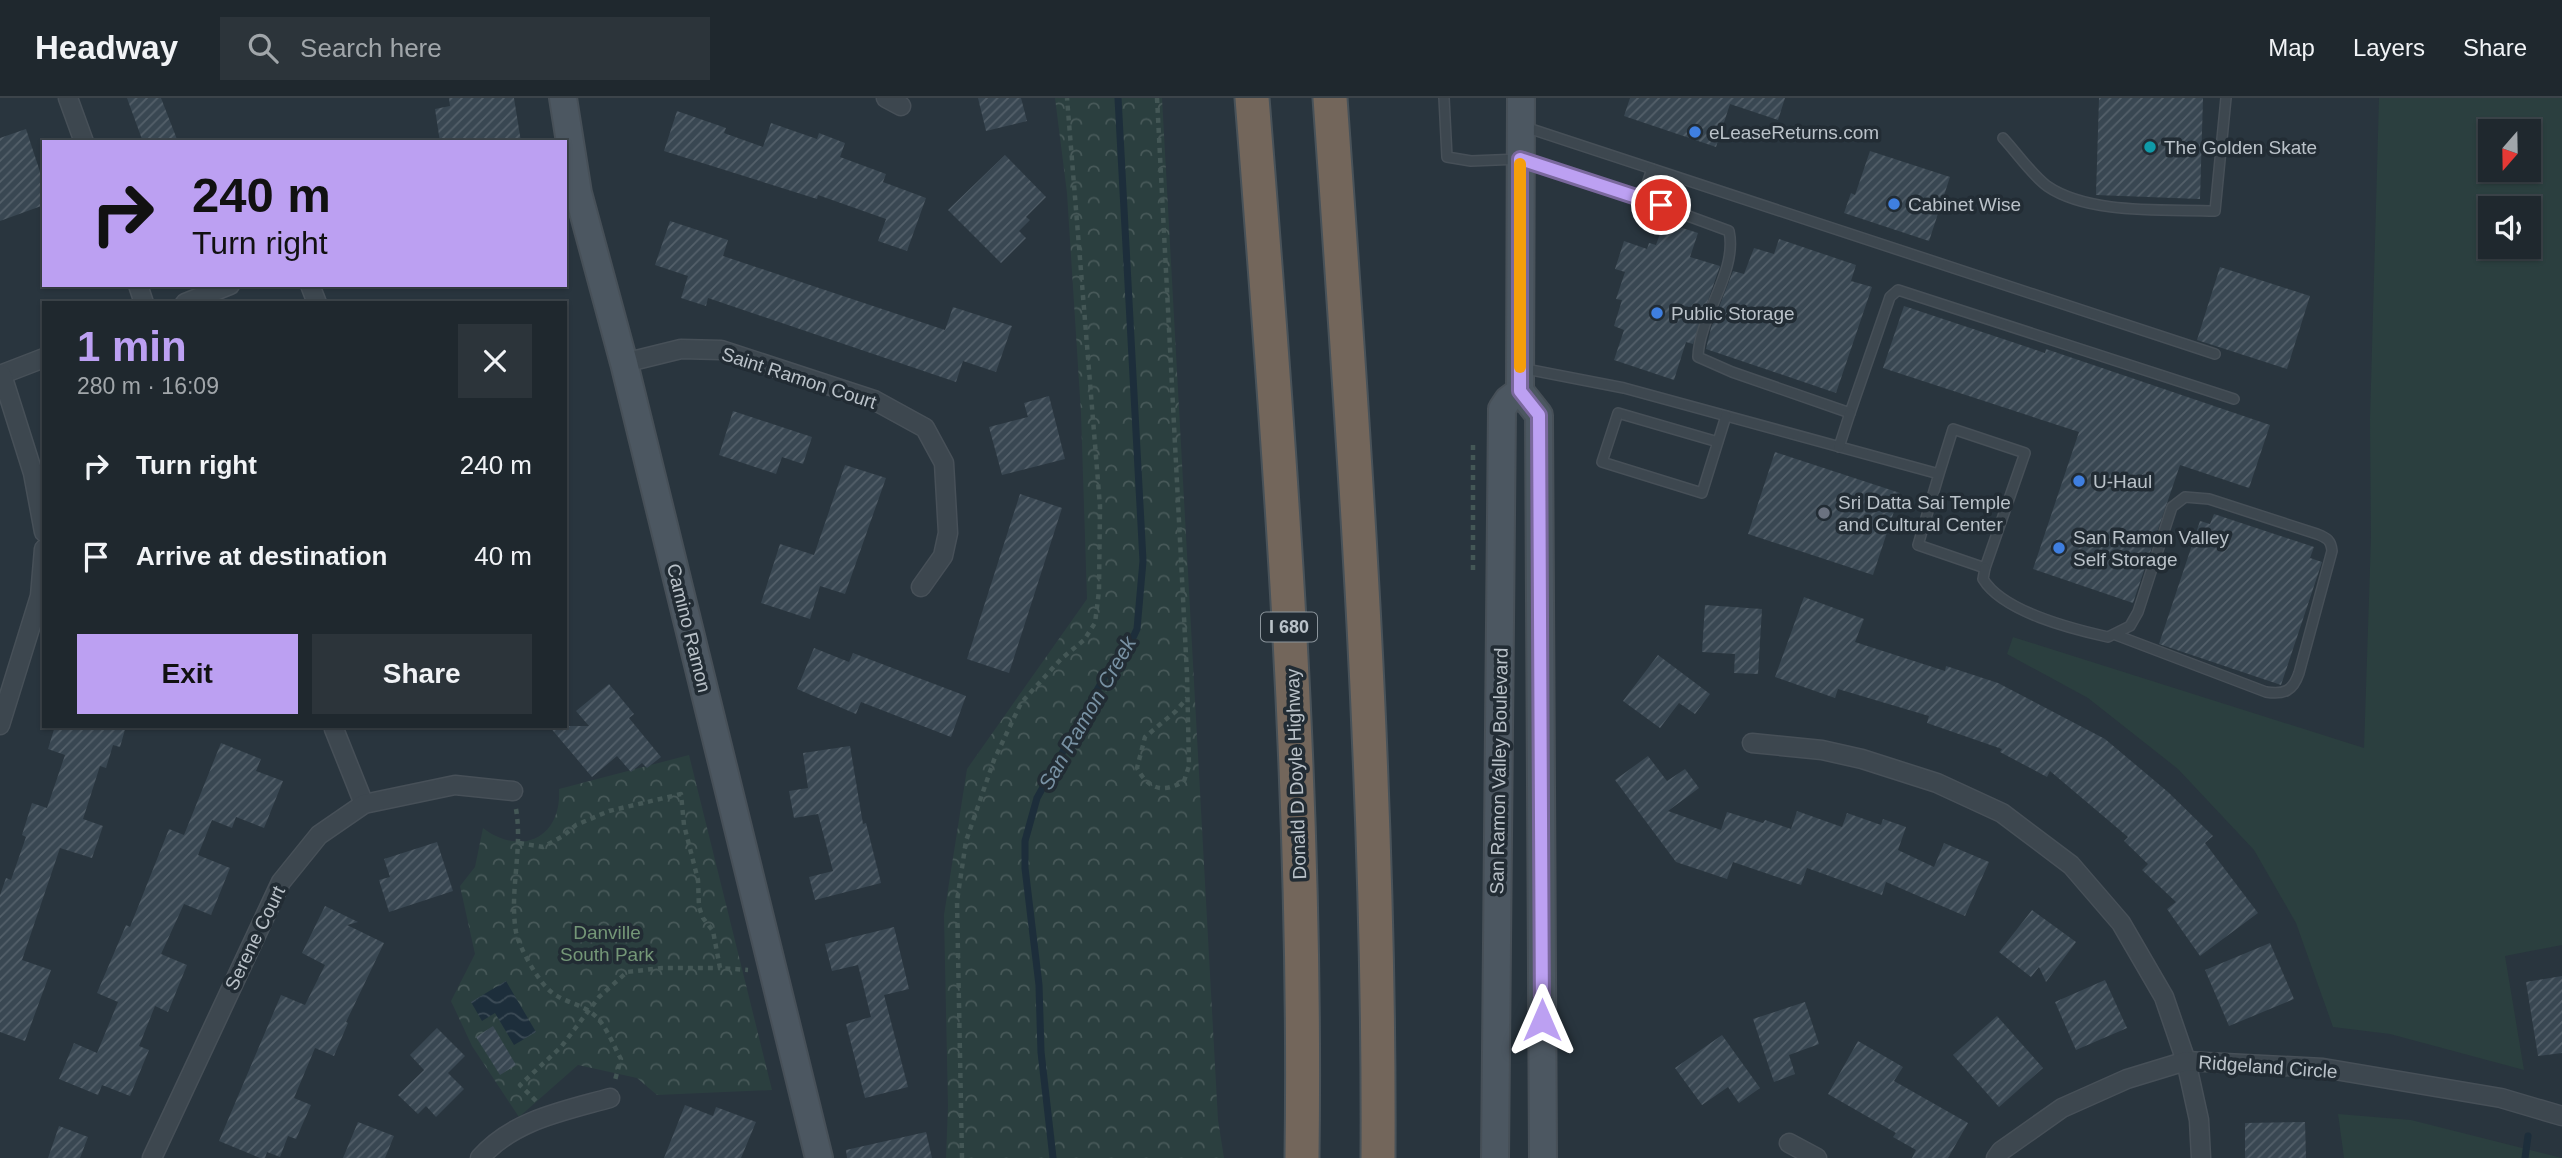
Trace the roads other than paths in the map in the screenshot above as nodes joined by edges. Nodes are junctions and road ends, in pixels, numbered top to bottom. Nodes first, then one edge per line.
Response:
1 (68, 98) edge
2 (563, 98) edge
3 (1252, 98) edge
4 (1330, 98) edge
5 (1444, 98) edge
6 (1521, 98) edge
7 (2226, 98) edge
8 (1520, 125) junction
9 (2003, 138) dead end
10 (83, 140) edge
11 (567, 140) edge
12 (567, 141) edge
13 (1520, 159) junction
14 (1652, 169) junction
15 (572, 195) edge
16 (1642, 199) junction
17 (225, 287) edge
18 (190, 301) edge
19 (2215, 354) dead end
20 (42, 359) edge
21 (624, 363) junction
22 (1, 375) edge
23 (1520, 379) junction
24 (2234, 399) dead end
25 (1850, 413) junction
26 (1726, 416) junction
27 (1718, 442) junction
28 (1839, 447) junction
29 (1939, 474) junction
30 (42, 522) edge
31 (1985, 568) junction
32 (42, 572) edge
33 (921, 587) dead end
34 (2116, 635) junction
35 (0, 725) edge
36 (334, 729) dead end
37 (1752, 743) dead end
38 (513, 791) road end
39 (363, 804) junction
40 (2186, 1061) junction
41 (610, 1098) road end
42 (2562, 1116) edge
43 (1788, 1143) dead end
44 (152, 1158) edge
45 (480, 1158) edge
46 (819, 1158) edge
47 (1303, 1158) edge
48 (1378, 1158) edge
49 (1495, 1158) edge
50 (1543, 1158) edge
51 (1817, 1158) edge
52 (1996, 1158) edge
53 (2201, 1158) edge

1 - 10 street
2 - 11 main road, Camino Ramon
3 - 47 highway, Donald D Doyle Highway / I 680
4 - 48 highway
5 - 13 lane
6 - 8 main road
7 - 9 lane
8 - 13 main road
8 - 14 lane
12 - 15 main road, Camino Ramon
13 - 16 lane
13 - 23 main road
14 - 16 lane
14 - 19 lane
15 - 21 main road, Camino Ramon
16 - 25 lane
17 - 18 street
20 - 22 street
21 - 33 street, Saint Ramon Court
21 - 46 main road, Camino Ramon
22 - 30 street
23 - 26 lane
23 - 49 main road, San Ramon Valley Boulevard
23 - 50 main road, San Ramon Valley Boulevard
24 - 25 lane
25 - 28 lane
26 - 27 lane
26 - 28 lane
27 - 27 lane
28 - 29 lane
29 - 31 lane
29 - 31 lane
31 - 34 lane
32 - 35 street
34 - 34 lane
36 - 39 street
37 - 40 street
38 - 39 street, Serene Court
39 - 44 street, Serene Court
40 - 42 street, Ridgeland Circle
40 - 52 street, Ridgeland Circle
40 - 53 street
41 - 45 street
43 - 51 street

